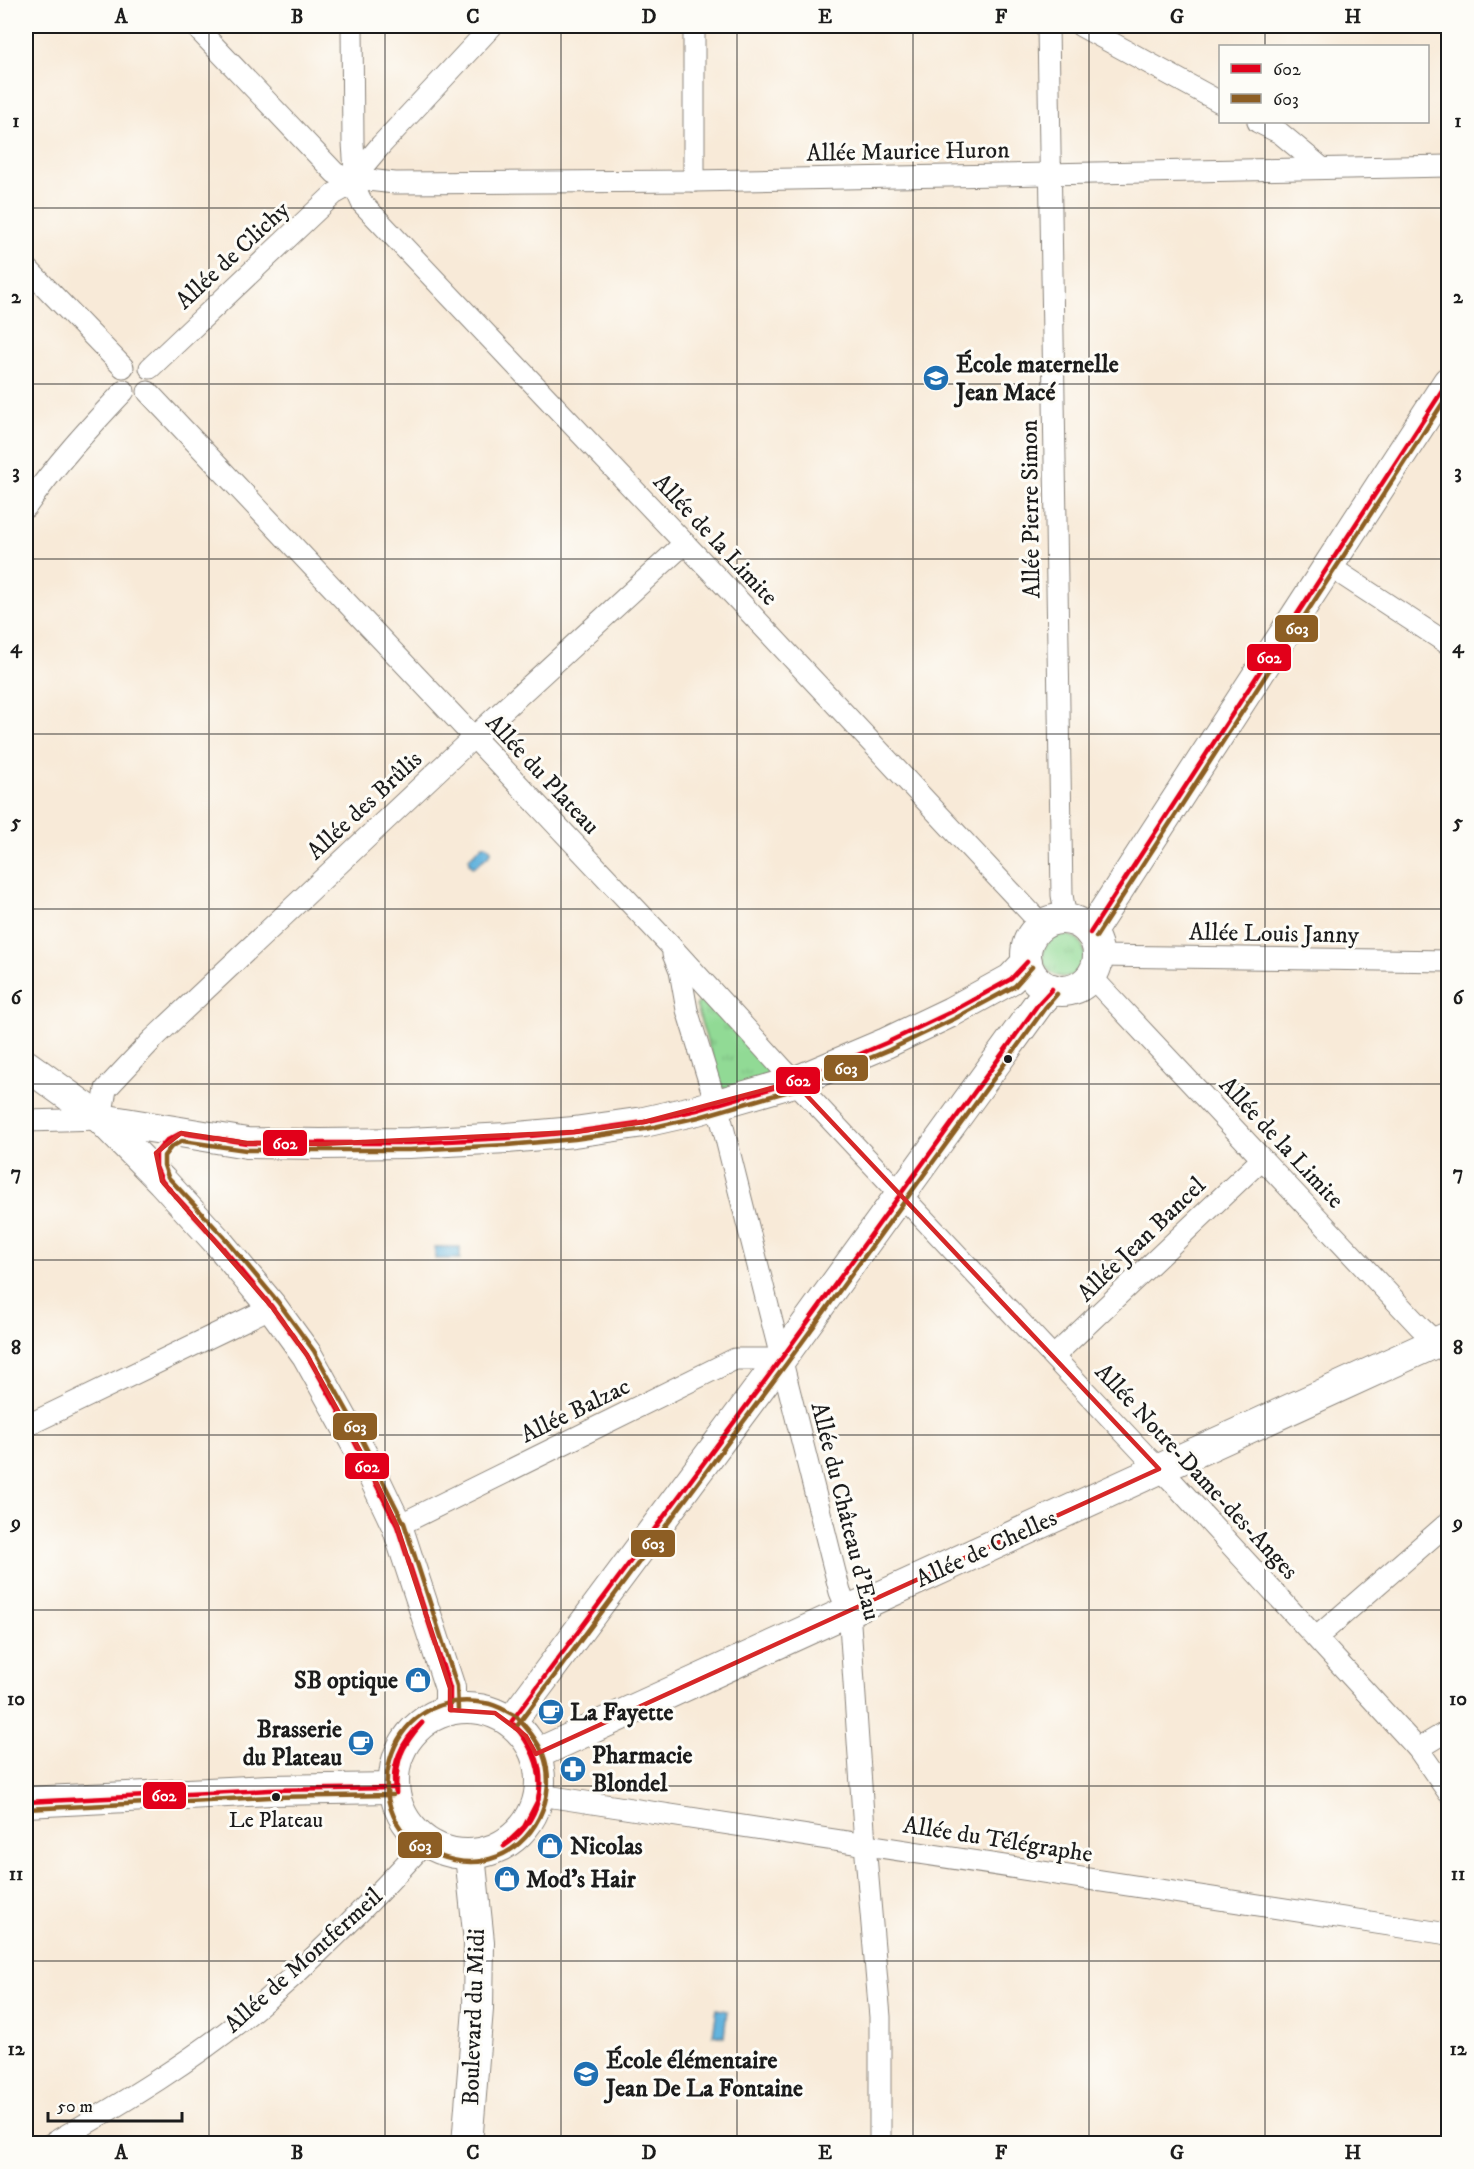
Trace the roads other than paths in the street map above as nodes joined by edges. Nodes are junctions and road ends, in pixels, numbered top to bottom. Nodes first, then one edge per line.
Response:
1 (195, 26) edge
2 (352, 26) edge
3 (492, 26) edge
4 (694, 26) edge
5 (1048, 26) edge
6 (1081, 26) edge
7 (1219, 101) edge
8 (1260, 123) edge
9 (1449, 166) edge
10 (1322, 168) junction
11 (1050, 173) junction
12 (357, 179) junction
13 (694, 181) junction
14 (26, 267) edge
15 (123, 367) junction
16 (150, 368) junction
17 (124, 391) junction
18 (148, 392) junction
19 (1445, 398) edge
20 (26, 507) edge
21 (684, 543) junction
22 (1329, 566) junction
23 (1449, 644) edge
24 (473, 738) junction
25 (667, 942) junction
26 (1077, 942) junction
27 (1449, 961) edge
28 (1027, 962) junction
29 (1052, 989) junction
30 (718, 998) junction
31 (687, 1010) junction
32 (26, 1065) edge
33 (794, 1082) junction
34 (717, 1104) junction
35 (101, 1119) junction
36 (26, 1121) edge
37 (181, 1133) junction
38 (1262, 1159) junction
39 (162, 1181) junction
40 (900, 1193) junction
41 (272, 1306) junction
42 (1444, 1344) edge
43 (1054, 1356) junction
44 (781, 1359) junction
45 (26, 1426) edge
46 (1159, 1469) junction
47 (1449, 1523) edge
48 (397, 1526) junction
49 (848, 1611) junction
50 (1317, 1637) junction
51 (450, 1710) junction
52 (511, 1722) junction
53 (1449, 1731) edge
54 (1418, 1749) junction
55 (536, 1754) junction
56 (393, 1788) junction
57 (1449, 1792) edge
58 (540, 1795) junction
59 (26, 1802) edge
60 (425, 1843) junction
61 (865, 1844) junction
62 (470, 1855) junction
63 (1449, 1934) edge
64 (51, 2144) edge
65 (467, 2144) edge
66 (880, 2144) edge

1 - 12 street, Allée de la Limite
2 - 12 street
3 - 12 street, Allée de Clichy
4 - 13 street
5 - 11 street, Allée Pierre Simon
6 - 7 street
8 - 10 street
9 - 10 street, Allée Maurice Huron
10 - 11 street, Allée Maurice Huron
11 - 13 street, Allée Maurice Huron
11 - 26 street, Allée Pierre Simon
12 - 13 street, Allée Maurice Huron
12 - 16 street, Allée de Clichy
12 - 21 street, Allée de la Limite
14 - 15 street
15 - 16 street
15 - 17 street
16 - 18 street
17 - 18 street
17 - 20 street
18 - 24 street, Allée du Plateau
19 - 22 main road
21 - 24 street, Allée des Brûlis
21 - 26 street, Allée de la Limite
22 - 23 street
22 - 26 main road
24 - 25 street, Allée du Plateau
24 - 35 street, Allée des Brûlis
25 - 30 street, Allée du Plateau
25 - 31 street, Allée du Château d'Eau
26 - 27 street, Allée Louis Janny
26 - 28 main road
26 - 29 main road
26 - 38 street, Allée de la Limite
28 - 29 main road
28 - 33 main road
29 - 40 main road
30 - 31 street
30 - 33 street, Allée du Plateau
31 - 34 street, Allée du Château d'Eau
32 - 35 main road
33 - 34 main road
33 - 40 street, Allée du Plateau
34 - 37 main road
34 - 44 street, Allée du Château d'Eau
35 - 36 street
35 - 37 main road
35 - 39 main road
37 - 39 main road
38 - 42 street, Allée de la Limite
38 - 43 street, Allée Jean Bancel
39 - 41 main road
40 - 43 street, Allée Notre-Dame-des-Anges
40 - 44 main road
41 - 45 street
41 - 48 main road
42 - 46 main road, Allée de Chelles
43 - 46 street, Allée Notre-Dame-des-Anges
44 - 48 street, Allée Balzac
44 - 49 street, Allée du Château d'Eau
44 - 52 main road
46 - 49 main road, Allée de Chelles
46 - 50 street, Allée Notre-Dame-des-Anges
47 - 50 street
48 - 51 main road
49 - 55 main road, Allée de Chelles
49 - 61 street, Allée du Château d'Eau
50 - 54 street, Allée Notre-Dame-des-Anges
51 - 52 main road
51 - 56 main road
52 - 55 main road
53 - 54 street
54 - 57 street, Allée Notre-Dame-des-Anges
55 - 58 main road
56 - 59 main road
56 - 60 main road
58 - 61 street, Allée du Télégraphe
58 - 62 main road
60 - 62 main road
60 - 64 street, Allée de Montfermeil
61 - 63 street, Allée du Télégraphe
61 - 66 street, Allée du Château d'Eau
62 - 65 main road, Boulevard du Midi

